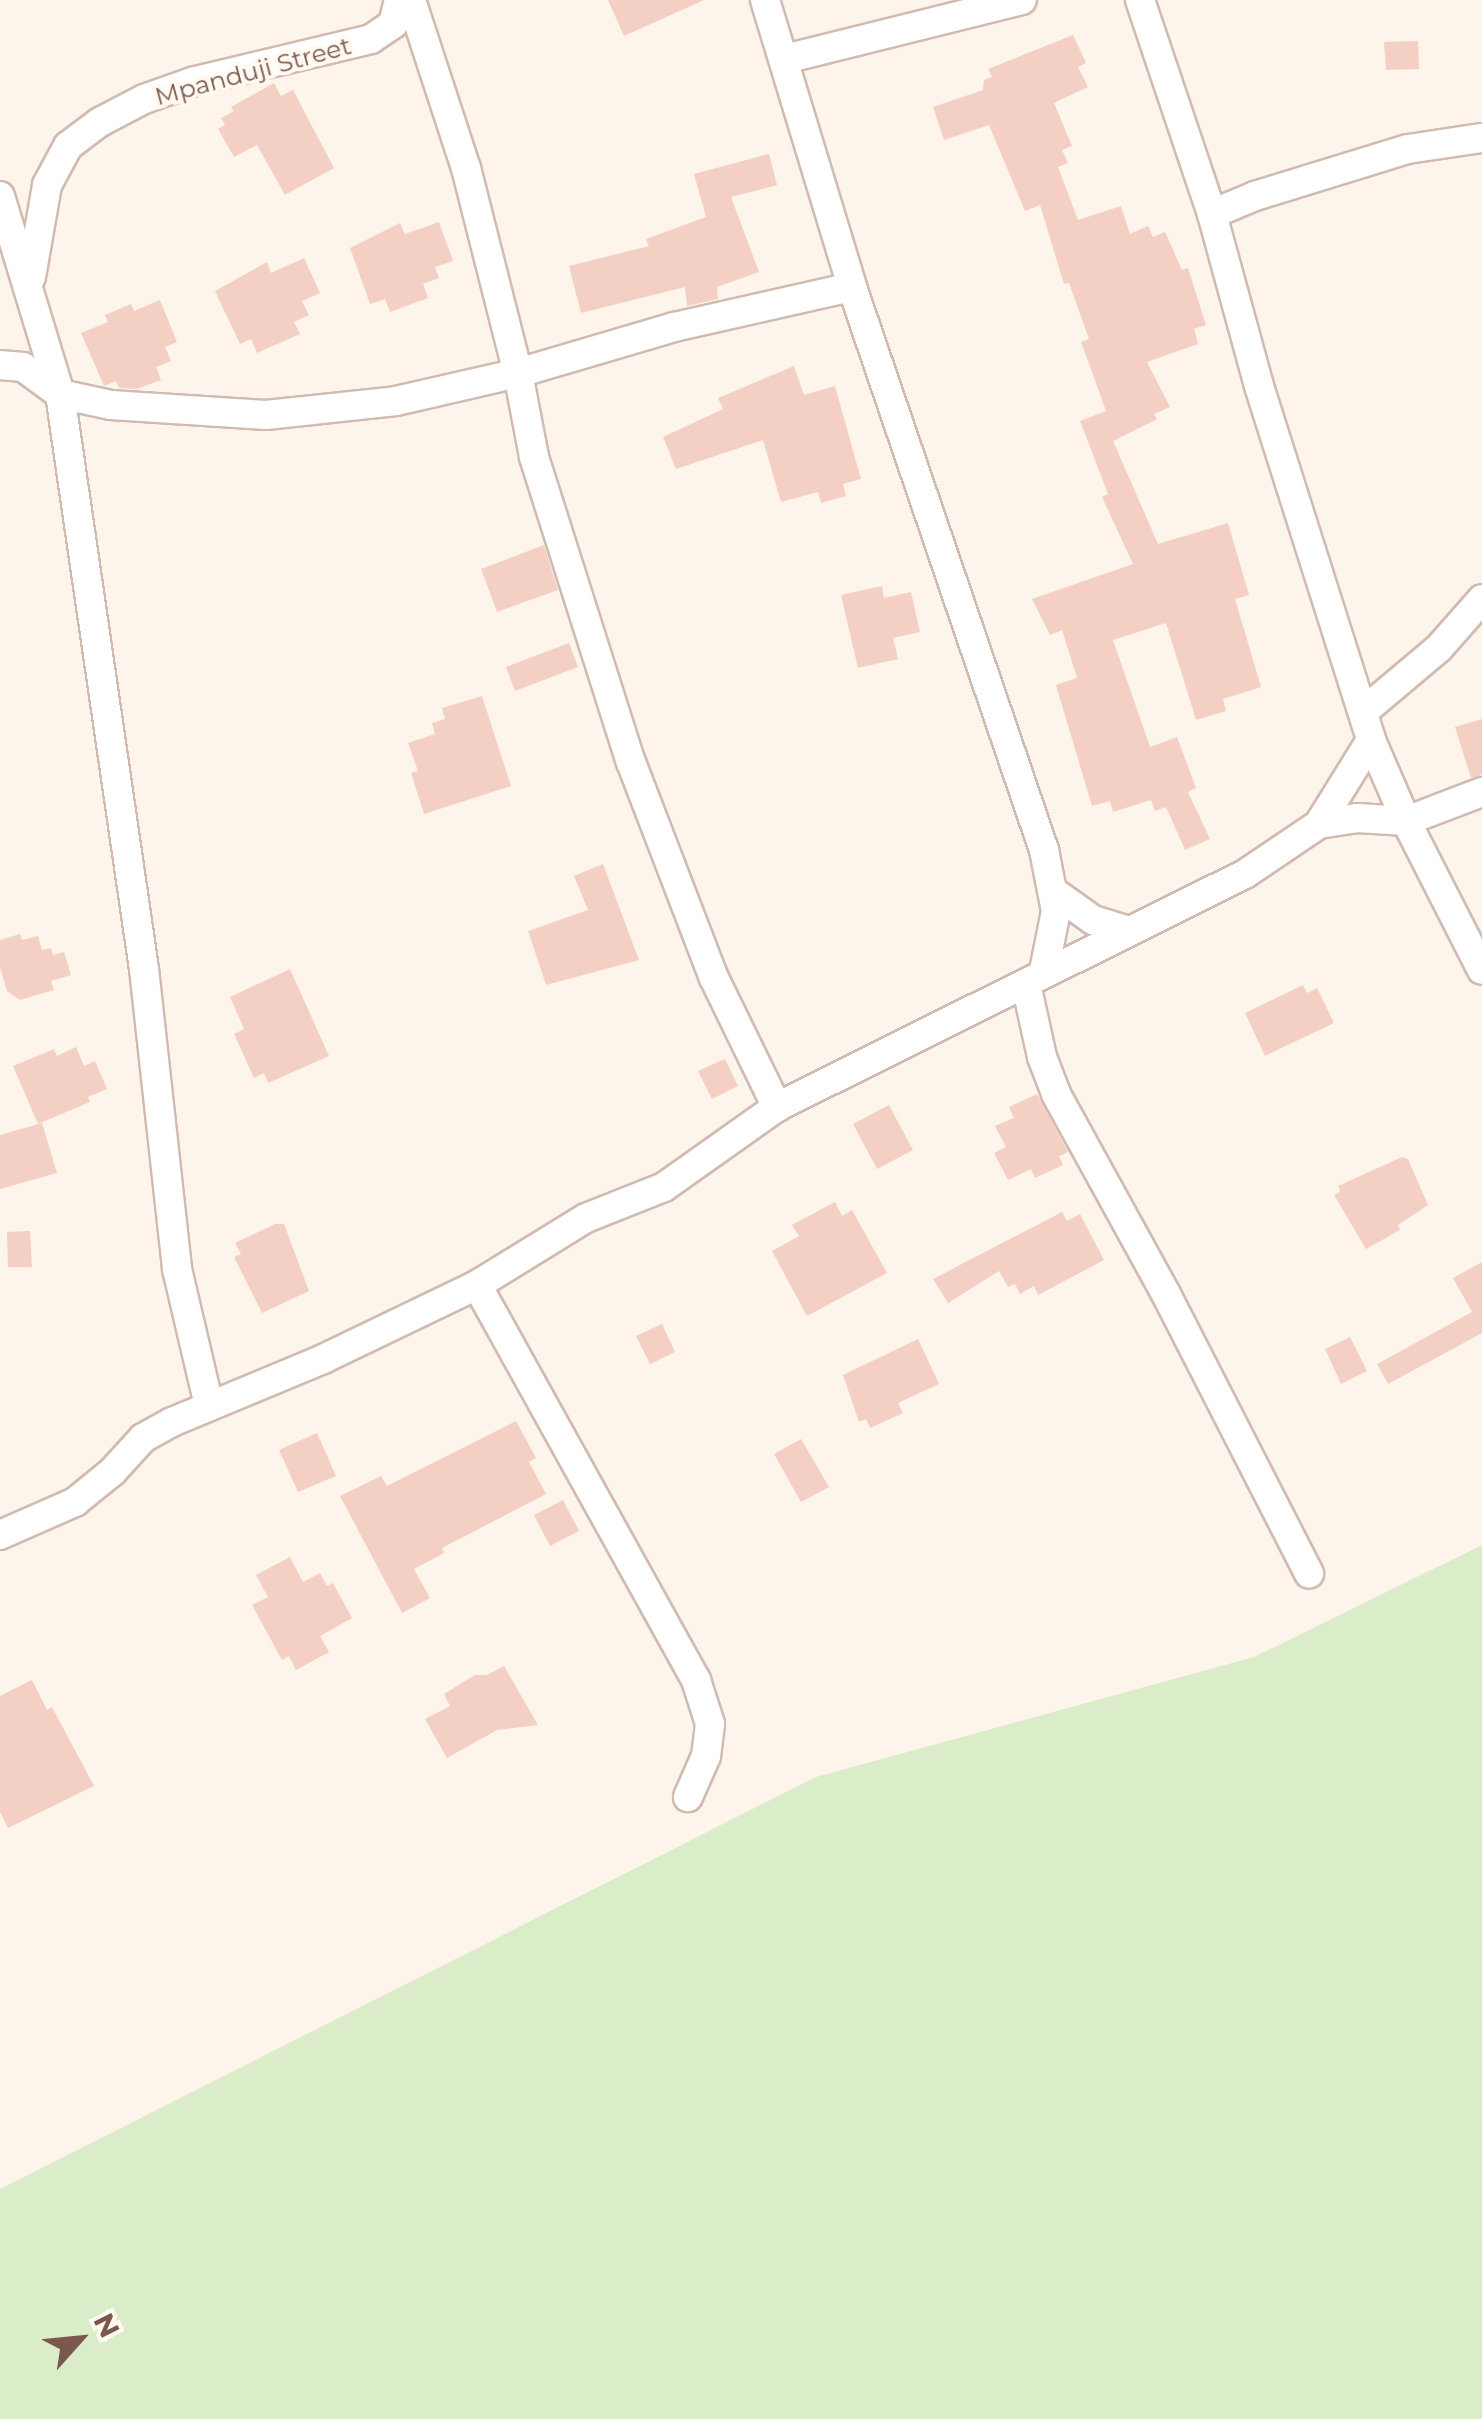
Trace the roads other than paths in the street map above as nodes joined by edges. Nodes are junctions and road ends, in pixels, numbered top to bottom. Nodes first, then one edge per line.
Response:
1 (399, 0) edge
2 (412, 0) edge
3 (765, 0) edge
4 (1022, 0) edge
5 (1140, 0) edge
6 (785, 58) junction
7 (1482, 138) edge
8 (0, 196) edge
9 (1212, 214) junction
10 (852, 287) junction
11 (30, 291) junction
12 (0, 365) edge
13 (518, 373) junction
14 (60, 394) junction
15 (1482, 599) edge
16 (1363, 712) junction
17 (1372, 740) junction
18 (1482, 792) edge
19 (1406, 822) junction
20 (1320, 824) junction
21 (1056, 893) junction
22 (1126, 930) junction
23 (1482, 970) edge
24 (1035, 977) junction
25 (777, 1107) junction
26 (476, 1286) junction
27 (209, 1405) junction
28 (0, 1535) edge
29 (1308, 1574) dead end
30 (688, 1796) dead end

1 - 11 street, Mpanduji Street
2 - 13 street
3 - 6 street
4 - 6 street
5 - 9 street
6 - 10 street
7 - 9 street
8 - 11 street
9 - 16 street
10 - 13 street
10 - 21 street
11 - 14 street
12 - 14 street
13 - 14 street
13 - 25 street
14 - 27 street
15 - 16 street
16 - 17 street
17 - 19 street
17 - 20 street
18 - 19 street
19 - 20 street
19 - 23 street
20 - 22 street
21 - 22 street
21 - 24 street
22 - 24 street
24 - 25 street
24 - 29 street
25 - 26 street
26 - 27 street
26 - 30 street
27 - 28 street

